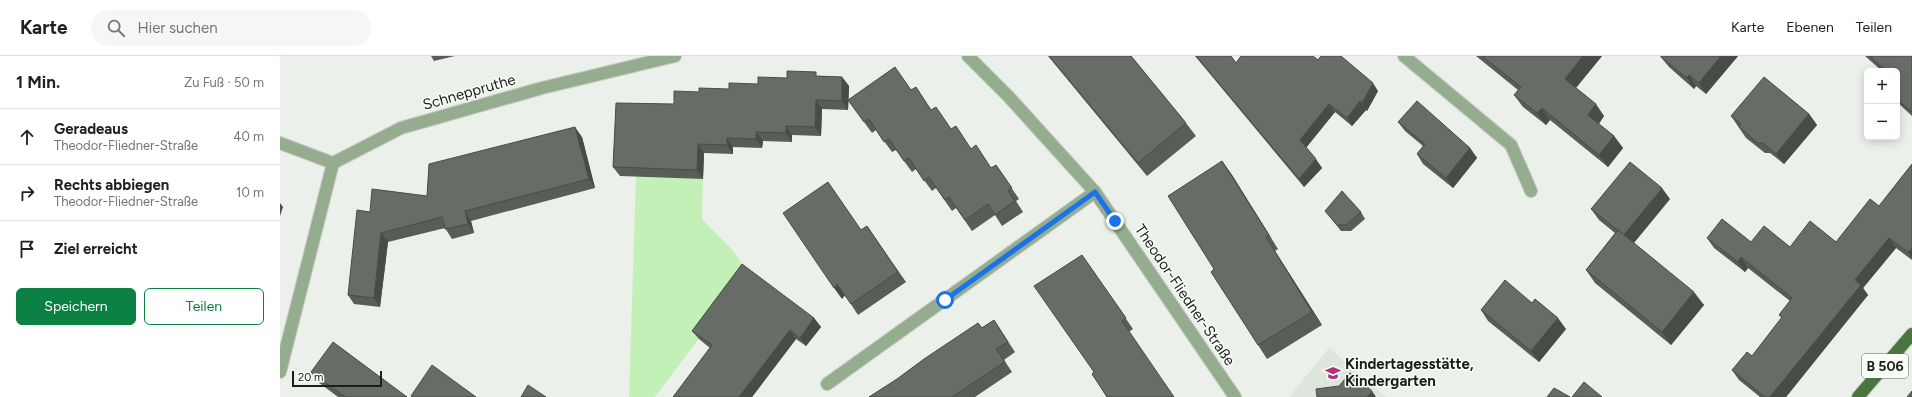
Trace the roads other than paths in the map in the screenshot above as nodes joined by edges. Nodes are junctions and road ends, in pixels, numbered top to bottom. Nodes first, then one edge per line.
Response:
1 (675, 56) edge
2 (968, 56) edge
3 (1404, 56) edge
4 (280, 143) edge
5 (334, 162) junction
6 (1531, 191) dead end
7 (1095, 192) junction
8 (1912, 334) edge
9 (280, 372) edge
10 (827, 384) dead end
11 (1235, 397) edge
12 (1858, 397) edge

1 - 5 street, Schneppruthe
2 - 7 street, Theodor-Fliedner-Straße
3 - 6 street
4 - 5 street
5 - 9 street
7 - 10 street
7 - 11 street, Theodor-Fliedner-Straße
8 - 12 main road, B 506

